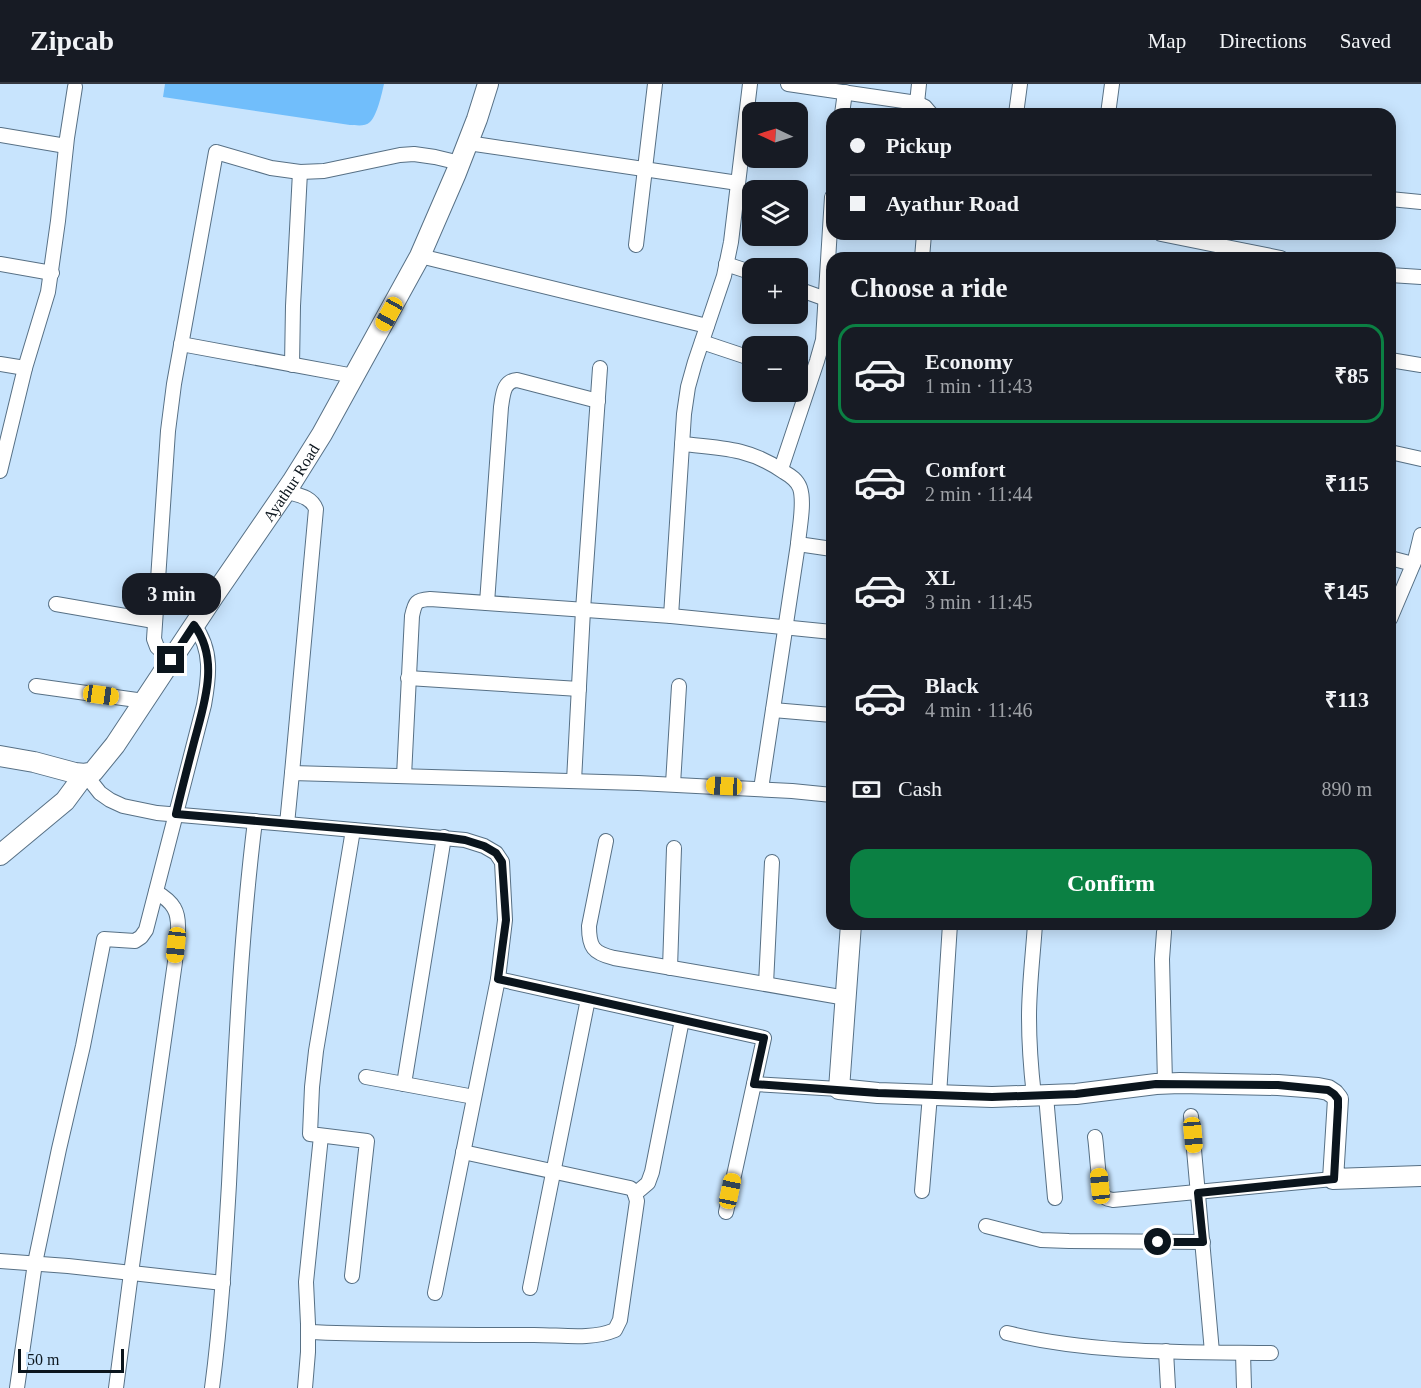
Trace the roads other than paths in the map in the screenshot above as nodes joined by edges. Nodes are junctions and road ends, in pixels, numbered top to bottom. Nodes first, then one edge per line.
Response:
1 (488, 84) edge
2 (655, 84) edge
3 (750, 84) edge
4 (788, 84) edge
5 (919, 84) edge
6 (1020, 84) edge
7 (1112, 84) edge
8 (75, 87) dead end
9 (845, 92) junction
10 (917, 103) junction
11 (843, 108) edge
12 (926, 108) edge
13 (1017, 108) edge
14 (1109, 108) edge
15 (0, 135) edge
16 (468, 143) junction
17 (66, 146) junction
18 (460, 163) junction
19 (646, 170) junction
20 (300, 172) junction
21 (738, 183) junction
22 (1396, 200) edge
23 (1421, 202) edge
24 (1191, 240) edge
25 (636, 245) dead end
26 (1251, 252) edge
27 (420, 256) junction
28 (0, 264) edge
29 (726, 264) junction
30 (742, 269) edge
31 (52, 273) junction
32 (1396, 275) edge
33 (1421, 277) edge
34 (808, 293) edge
35 (826, 299) joint
36 (707, 326) junction
37 (702, 342) junction
38 (181, 344) junction
39 (742, 355) edge
40 (1396, 361) edge
41 (0, 364) edge
42 (292, 364) junction
43 (1421, 365) edge
44 (25, 368) junction
45 (600, 368) dead end
46 (808, 371) edge
47 (354, 376) junction
48 (598, 401) junction
49 (798, 402) edge
50 (682, 444) junction
51 (1396, 453) edge
52 (1421, 459) edge
53 (781, 469) junction
54 (0, 471) edge
55 (285, 491) junction
56 (1421, 535) edge
57 (798, 544) junction
58 (826, 548) edge
59 (1396, 560) edge
60 (1413, 564) junction
61 (487, 603) junction
62 (56, 604) dead end
63 (1396, 605) edge
64 (583, 610) junction
65 (671, 616) junction
66 (154, 621) junction
67 (194, 625) junction
68 (786, 628) junction
69 (826, 631) edge
70 (171, 660) junction
71 (408, 678) junction
72 (36, 686) dead end
73 (679, 686) dead end
74 (579, 689) junction
75 (144, 701) junction
76 (773, 710) junction
77 (826, 714) edge
78 (0, 756) edge
79 (292, 773) junction
80 (85, 774) junction
81 (404, 776) junction
82 (574, 781) junction
83 (673, 784) junction
84 (761, 789) junction
85 (826, 794) edge
86 (176, 814) junction
87 (255, 821) junction
88 (286, 824) junction
89 (352, 830) junction
90 (444, 837) junction
91 (606, 841) dead end
92 (674, 848) dead end
93 (0, 855) edge
94 (772, 862) dead end
95 (156, 892) junction
96 (851, 930) edge
97 (949, 930) edge
98 (1034, 930) edge
99 (1164, 932) dead end
100 (670, 968) junction
101 (498, 979) junction
102 (766, 984) junction
103 (846, 998) junction
104 (588, 999) junction
105 (682, 1020) junction
106 (366, 1077) dead end
107 (1165, 1083) junction
108 (404, 1084) junction
109 (754, 1084) junction
110 (839, 1089) junction
111 (934, 1095) junction
112 (1040, 1096) junction
113 (474, 1097) junction
114 (1191, 1116) dead end
115 (321, 1136) junction
116 (1095, 1137) dead end
117 (463, 1152) junction
118 (554, 1171) junction
119 (1421, 1176) edge
120 (1334, 1179) junction
121 (922, 1191) dead end
122 (1198, 1193) junction
123 (635, 1194) junction
124 (1055, 1198) dead end
125 (726, 1212) dead end
126 (986, 1226) dead end
127 (1203, 1242) junction
128 (0, 1261) edge
129 (35, 1263) junction
130 (131, 1273) junction
131 (352, 1276) dead end
132 (223, 1283) junction
133 (530, 1288) dead end
134 (435, 1293) dead end
135 (308, 1332) junction
136 (1007, 1333) dead end
137 (1166, 1351) junction
138 (1212, 1352) junction
139 (1243, 1353) junction
140 (1271, 1353) dead end
141 (17, 1388) edge
142 (116, 1388) edge
143 (212, 1388) edge
144 (305, 1388) edge
145 (1168, 1388) edge
146 (1244, 1388) edge

1 - 16 street, Ayathur Road
2 - 19 street
3 - 21 street
4 - 9 street
5 - 10 street
6 - 13 street
7 - 14 street
8 - 17 street
9 - 10 street
9 - 11 street
10 - 12 street
15 - 17 street
16 - 18 street, Ayathur Road
16 - 19 street
17 - 31 street
18 - 20 street
18 - 27 street, Ayathur Road
19 - 21 street
19 - 25 street
20 - 38 street
20 - 42 street
21 - 29 street
22 - 23 street
24 - 26 street
27 - 36 street
27 - 47 street, Ayathur Road
28 - 31 street
29 - 30 street
29 - 36 street
31 - 44 street
32 - 33 street
34 - 35 street
35 - 46 street
36 - 37 street
37 - 39 street
37 - 50 street
38 - 42 street
38 - 66 street
40 - 43 street
41 - 44 street
42 - 47 street
44 - 54 street
45 - 48 street
47 - 55 street, Ayathur Road
48 - 61 street
48 - 64 street
49 - 53 street
50 - 53 street
50 - 65 street
51 - 52 street
53 - 57 street
55 - 67 street, Ayathur Road
55 - 79 street
56 - 60 street
57 - 58 street
57 - 68 street
59 - 60 street
60 - 63 street
61 - 64 street
61 - 71 street
62 - 66 street
64 - 65 street
64 - 74 street
65 - 68 street
66 - 70 street
67 - 70 street, Ayathur Road
67 - 86 street
68 - 69 street
68 - 76 street
70 - 75 street, Ayathur Road
71 - 74 street
71 - 81 street
72 - 75 street
73 - 83 street
74 - 82 street
75 - 80 street, Ayathur Road
76 - 77 street
76 - 84 street
78 - 80 street
79 - 81 street
79 - 88 street
80 - 86 street
80 - 93 street, Ayathur Road
81 - 82 street
82 - 83 street
83 - 84 street
84 - 85 street
86 - 87 street
86 - 95 street
87 - 88 street
87 - 132 street
88 - 89 street
89 - 90 street
89 - 115 street
90 - 101 street
90 - 108 street
91 - 100 street
92 - 100 street
94 - 102 street
95 - 129 street
95 - 130 street
96 - 103 street
97 - 111 street
98 - 112 street
99 - 107 street
100 - 102 street
101 - 104 street
101 - 113 street
102 - 103 street
103 - 110 street
104 - 105 street
104 - 118 street
105 - 109 street
105 - 123 street
106 - 108 street
107 - 112 street
107 - 120 street
108 - 113 street
109 - 110 street
109 - 125 street
110 - 111 street
111 - 112 street
111 - 121 street
112 - 124 street
113 - 117 street
114 - 122 street
115 - 131 street
115 - 135 street
116 - 122 street
117 - 118 street
117 - 134 street
118 - 123 street
118 - 133 street
119 - 120 street
120 - 122 street
122 - 127 street
123 - 135 street
126 - 127 street
127 - 138 street
128 - 129 street
129 - 130 street
129 - 141 street
130 - 132 street
130 - 142 street
132 - 143 street
135 - 144 street
136 - 137 street
137 - 138 street
137 - 145 street
138 - 139 street
139 - 140 street
139 - 146 street

